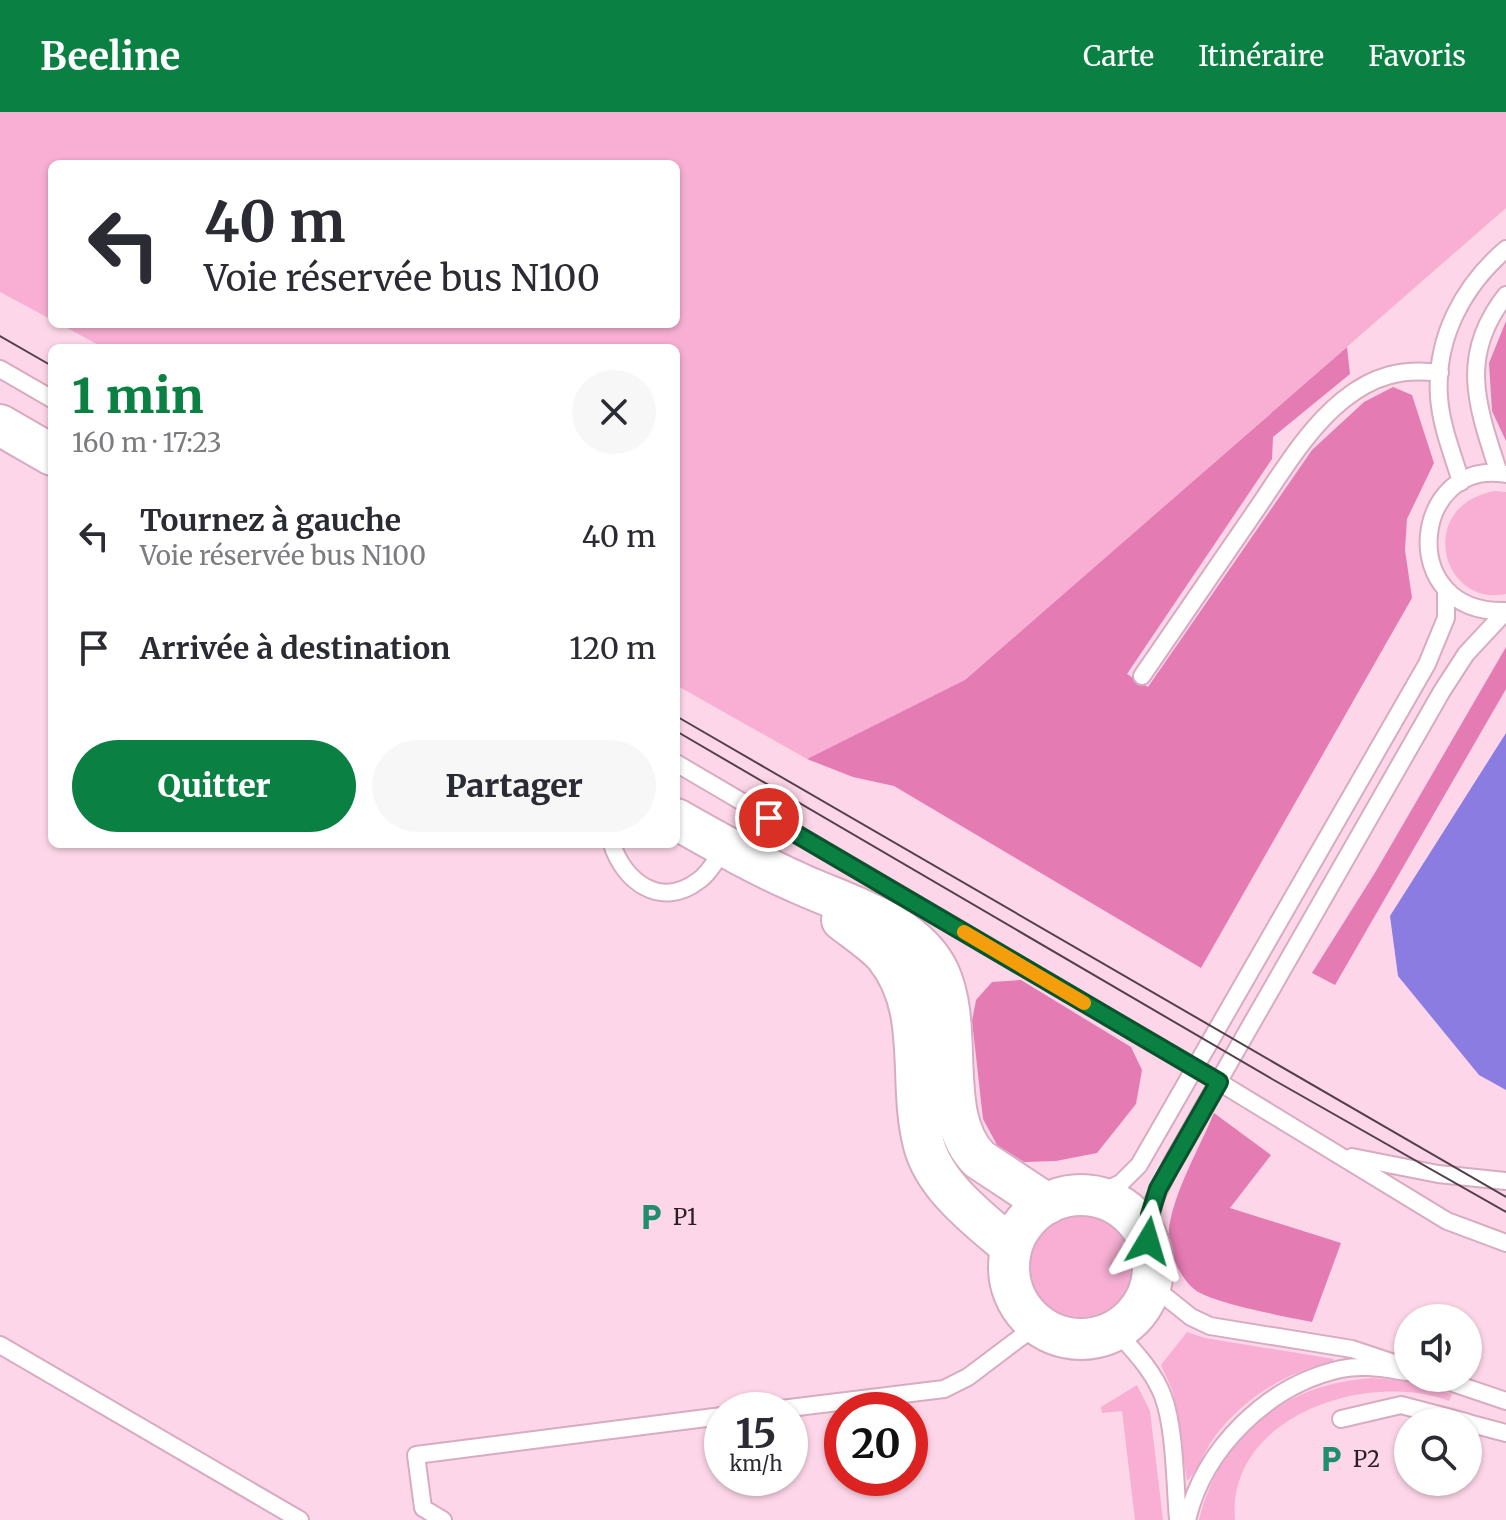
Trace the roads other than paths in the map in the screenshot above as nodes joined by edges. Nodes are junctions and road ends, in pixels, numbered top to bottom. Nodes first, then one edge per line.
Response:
1 (1506, 249) edge
2 (1506, 295) edge
3 (0, 369) edge
4 (1440, 373) junction
5 (48, 397) edge
6 (0, 425) edge
7 (48, 453) edge
8 (1503, 473) edge
9 (1461, 482) junction
10 (1446, 591) junction
11 (1506, 611) edge
12 (1142, 676) dead end
13 (680, 765) edge
14 (680, 821) edge
15 (725, 847) junction
16 (614, 848) edge
17 (795, 882) junction
18 (1195, 1068) junction
19 (1219, 1082) junction
20 (1342, 1155) junction
21 (1506, 1181) edge
22 (1094, 1196) junction
23 (1047, 1204) junction
24 (1148, 1241) junction
25 (1506, 1243) edge
26 (1011, 1247) junction
27 (1151, 1285) junction
28 (1037, 1325) junction
29 (1115, 1330) junction
30 (0, 1345) edge
31 (1394, 1365) edge
32 (1394, 1369) edge
33 (1479, 1392) edge
34 (1506, 1401) edge
35 (808, 1406) edge
36 (1413, 1408) edge
37 (704, 1418) edge
38 (1341, 1419) dead end
39 (1482, 1426) edge
40 (1506, 1433) edge
41 (300, 1520) edge
42 (443, 1520) edge
43 (1178, 1520) edge
44 (1187, 1520) edge

1 - 4 lane
2 - 8 lane
3 - 5 lane
4 - 9 lane
4 - 12 lane
6 - 7 street
8 - 9 lane
9 - 10 lane
10 - 11 lane
10 - 18 lane
11 - 19 lane
13 - 18 lane
14 - 15 street
15 - 16 lane
15 - 17 street
17 - 23 street
17 - 26 street
18 - 19 lane
18 - 22 lane
19 - 20 lane
19 - 24 lane
20 - 21 lane
20 - 25 lane
22 - 23 street
22 - 24 street
23 - 26 street
24 - 27 street
26 - 28 street
27 - 29 street
27 - 31 lane
28 - 29 street
28 - 35 lane
29 - 43 lane
30 - 41 lane
32 - 44 lane
33 - 34 lane
36 - 38 lane
37 - 42 lane
39 - 40 lane

